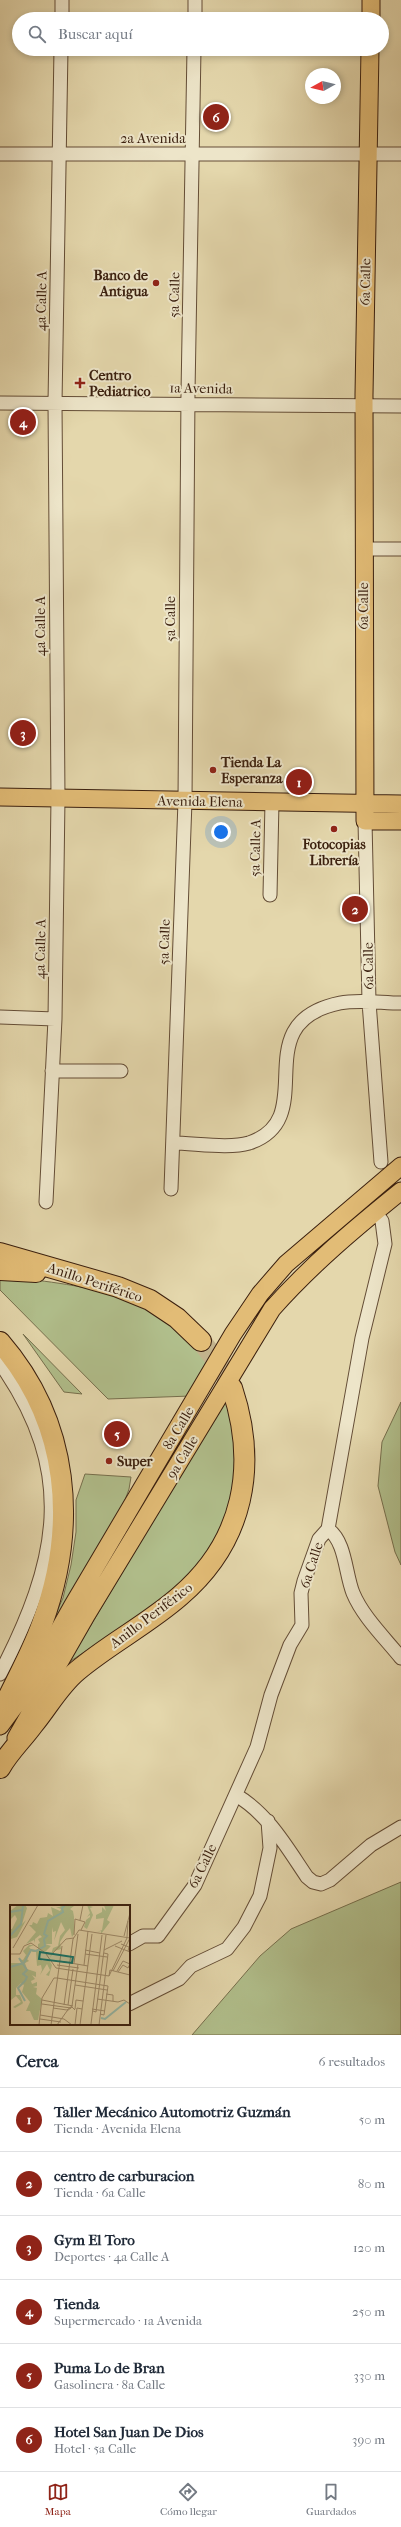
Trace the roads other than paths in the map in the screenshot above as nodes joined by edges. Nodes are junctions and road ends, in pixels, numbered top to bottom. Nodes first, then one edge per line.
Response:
1 (62, 0) edge
2 (195, 0) edge
3 (371, 0) edge
4 (62, 12) edge
5 (195, 12) edge
6 (370, 12) edge
7 (61, 56) edge
8 (194, 56) edge
9 (370, 56) edge
10 (0, 154) edge
11 (60, 154) junction
12 (192, 154) junction
13 (367, 154) junction
14 (401, 154) edge
15 (0, 403) edge
16 (55, 403) junction
17 (188, 404) junction
18 (364, 406) junction
19 (401, 406) edge
20 (363, 549) junction
21 (401, 549) edge
22 (0, 797) edge
23 (58, 798) junction
24 (185, 801) junction
25 (272, 802) junction
26 (365, 804) junction
27 (401, 804) edge
28 (365, 821) junction
29 (401, 821) edge
30 (270, 895) dead end
31 (369, 1002) junction
32 (401, 1003) edge
33 (0, 1017) edge
34 (55, 1019) junction
35 (52, 1071) junction
36 (121, 1071) dead end
37 (173, 1143) junction
38 (381, 1162) dead end
39 (401, 1166) edge
40 (171, 1189) dead end
41 (401, 1191) edge
42 (46, 1202) dead end
43 (375, 1212) junction
44 (0, 1253) edge
45 (0, 1270) edge
46 (77, 1275) junction
47 (201, 1341) tunnel mouth
48 (0, 1342) edge
49 (0, 1362) edge
50 (232, 1388) tunnel mouth
51 (328, 1529) junction
52 (401, 1658) edge
53 (17, 1659) junction
54 (0, 1674) edge
55 (0, 1714) edge
56 (0, 1726) edge
57 (3, 1763) edge
58 (236, 1794) junction
59 (268, 1821) junction
60 (401, 1827) edge
61 (130, 1943) edge
62 (130, 2004) edge

1 - 4 street
2 - 5 street
3 - 6 main road
7 - 11 street, 4a Calle A
8 - 12 street, 5a Calle
9 - 13 main road, 6a Calle
10 - 11 street, 2a Avenida
11 - 12 street, 2a Avenida
11 - 16 street, 4a Calle A
12 - 13 street, 2a Avenida
12 - 17 street, 5a Calle
13 - 14 street, 2a Avenida
13 - 18 main road, 6a Calle
15 - 16 street, 1a Avenida
16 - 17 street, 1a Avenida
16 - 23 street, 4a Calle A
17 - 18 street, 1a Avenida
17 - 24 street, 5a Calle
18 - 19 street, 1a Avenida
18 - 20 main road, 6a Calle
20 - 21 street
20 - 26 main road, 6a Calle
22 - 23 main road, Avenida Elena
23 - 24 main road, Avenida Elena
23 - 34 street, 4a Calle A
24 - 25 main road, Avenida Elena
24 - 37 street, 5a Calle
25 - 26 main road, Avenida Elena
25 - 30 street, 5a Calle A
26 - 27 main road, Avenida Elena
26 - 28 main road, 6a Calle
28 - 29 main road
28 - 31 street, 6a Calle
31 - 32 street
31 - 37 street
31 - 38 street, 6a Calle
33 - 34 street
34 - 35 street, 4a Calle A
35 - 36 street
35 - 42 street, 4a Calle A
37 - 40 street, 5a Calle
39 - 56 main road, 8a Calle
41 - 43 main road, 9a Calle
43 - 51 street, 6a Calle
43 - 57 main road, 9a Calle
44 - 46 highway, Anillo Periférico
45 - 46 highway
46 - 47 highway, Anillo Periférico
48 - 53 highway
49 - 53 street
50 - 57 highway, Anillo Periférico
51 - 52 street
51 - 58 street, 6a Calle
53 - 54 street
53 - 55 highway
58 - 59 street
58 - 61 street, 6a Calle
59 - 60 street
59 - 62 street

